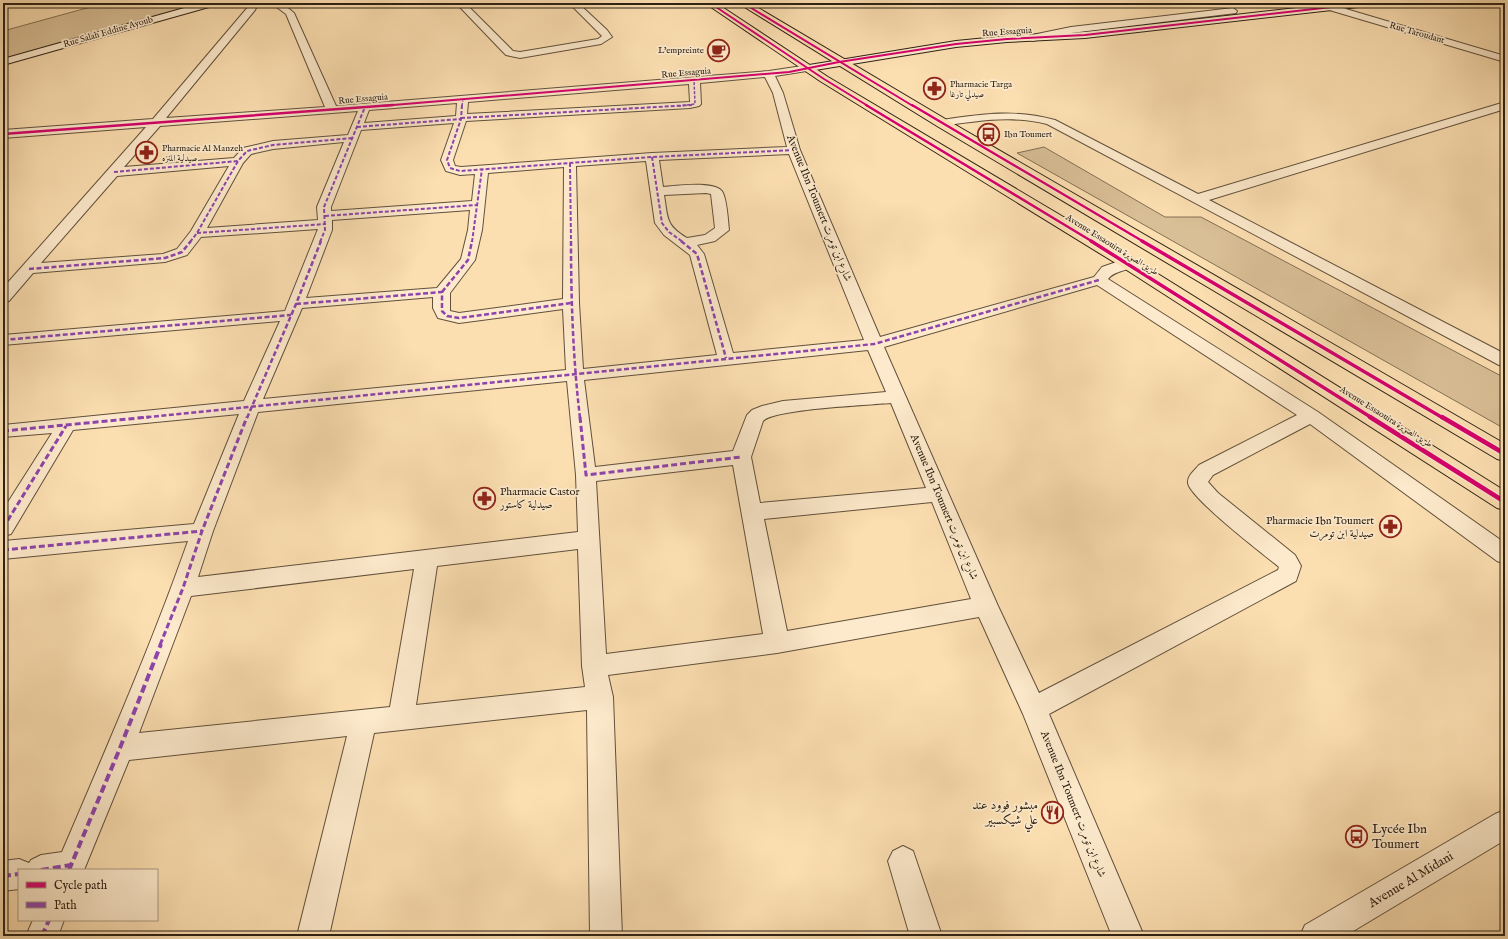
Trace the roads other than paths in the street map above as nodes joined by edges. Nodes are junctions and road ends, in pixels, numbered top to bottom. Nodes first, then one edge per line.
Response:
1 (213, 3) edge
2 (254, 3) edge
3 (275, 3) edge
4 (460, 3) edge
5 (573, 3) edge
6 (710, 3) edge
7 (743, 3) edge
8 (1216, 3) edge
9 (1367, 3) edge
10 (1329, 7) junction
11 (1233, 11) junction
12 (1248, 17) junction
13 (1032, 38) junction
14 (1505, 59) edge
15 (3, 62) edge
16 (839, 62) junction
17 (809, 68) junction
18 (770, 74) junction
19 (694, 80) junction
20 (462, 99) junction
21 (1505, 105) edge
22 (365, 107) junction
23 (332, 110) junction
24 (461, 119) junction
25 (156, 123) junction
26 (942, 123) junction
27 (355, 132) junction
28 (3, 134) edge
29 (794, 150) junction
30 (652, 157) junction
31 (238, 161) junction
32 (570, 163) junction
33 (482, 169) junction
34 (114, 172) junction
35 (657, 191) junction
36 (1197, 199) junction
37 (478, 205) junction
38 (325, 220) junction
39 (197, 233) junction
40 (686, 243) junction
41 (1128, 263) junction
42 (29, 269) junction
43 (1099, 280) junction
44 (442, 292) junction
45 (3, 298) edge
46 (571, 303) junction
47 (293, 310) junction
48 (3, 340) edge
49 (874, 344) junction
50 (726, 358) junction
51 (1505, 361) edge
52 (574, 375) junction
53 (896, 397) junction
54 (251, 407) junction
55 (1311, 416) junction
56 (66, 426) junction
57 (3, 431) edge
58 (1505, 454) edge
59 (741, 457) junction
60 (586, 475) junction
61 (939, 494) junction
62 (1505, 502) edge
63 (752, 512) junction
64 (3, 528) edge
65 (202, 531) junction
66 (589, 539) junction
67 (3, 550) edge
68 (1505, 555) edge
69 (427, 559) junction
70 (184, 588) junction
71 (986, 606) junction
72 (777, 643) junction
73 (594, 666) junction
74 (600, 697) junction
75 (1034, 709) junction
76 (401, 718) junction
77 (363, 722) junction
78 (120, 748) junction
79 (1505, 824) edge
80 (903, 861) dead end
81 (70, 868) edge
82 (56, 869) edge
83 (18, 874) edge
84 (3, 876) edge
85 (48, 921) edge
86 (42, 936) edge
87 (313, 936) edge
88 (606, 936) edge
89 (926, 936) edge
90 (1128, 936) edge
91 (1316, 936) edge

1 - 15 street, Rue Salah Eddine Ayoub
2 - 25 street
3 - 23 street
4 - 5 street
6 - 17 main road, Avenue Essaouira طريق الصويرة
7 - 16 main road, Avenue Essaouira طريق الصويرة
8 - 11 street
9 - 10 street, Rue Essaguia
10 - 12 street, Rue Essaguia
10 - 14 street, Rue Taroudant
11 - 12 street
11 - 13 street, Rue Essaguia
12 - 13 street, Rue Essaguia
13 - 16 street, Rue Essaguia
16 - 17 street, Rue Essaguia
16 - 26 main road, Avenue Essaouira طريق الصويرة
17 - 18 street, Rue Essaguia
17 - 41 main road, Avenue Essaouira طريق الصويرة
18 - 19 street, Rue Essaguia
18 - 29 street, Avenue Ibn Toumert شارع ابن تومرت
19 - 20 street, Rue Essaguia
19 - 24 street
20 - 22 street, Rue Essaguia
20 - 24 street
21 - 36 street
22 - 23 street, Rue Essaguia
22 - 27 street
23 - 25 street, Rue Essaguia
24 - 27 street
24 - 33 street
25 - 28 street, Rue Essaguia
25 - 34 street
26 - 36 street
26 - 58 main road, Avenue Essaouira طريق الصويرة
27 - 31 street
27 - 38 street
29 - 30 street
29 - 49 street, Avenue Ibn Toumert شارع ابن تومرت
30 - 32 street
30 - 35 street
31 - 34 street
31 - 39 street
32 - 33 street
32 - 46 street
33 - 37 street
34 - 42 street
35 - 40 street
35 - 40 street
36 - 51 street
37 - 38 street
37 - 44 street
38 - 39 street
38 - 47 street
39 - 42 street
40 - 50 street
41 - 43 street
41 - 62 main road, Avenue Essaouira طريق الصويرة
42 - 45 street
43 - 49 street
43 - 55 street
44 - 46 street
44 - 47 street
46 - 52 street
47 - 48 street
47 - 54 street
49 - 50 street
49 - 53 street, Avenue Ibn Toumert شارع ابن تومرت
50 - 52 street
52 - 54 street
52 - 60 street
53 - 59 street
53 - 61 street, Avenue Ibn Toumert شارع ابن تومرت
54 - 56 street
54 - 65 street
55 - 68 street
55 - 75 street
56 - 57 street
56 - 64 street
59 - 60 street
59 - 63 street
60 - 66 street
61 - 63 street
61 - 71 street, Avenue Ibn Toumert شارع ابن تومرت
63 - 72 street
65 - 67 street
65 - 70 street
66 - 69 street
66 - 73 street
69 - 70 street
69 - 76 street
70 - 78 street
71 - 72 street
71 - 75 street, Avenue Ibn Toumert شارع ابن تومرت
72 - 73 street
73 - 74 street
74 - 76 street
74 - 88 street
75 - 90 street, Avenue Ibn Toumert شارع ابن تومرت
76 - 77 street
77 - 78 street
77 - 87 street
78 - 81 street
79 - 91 street, Avenue Al Midani
80 - 89 street
81 - 82 street
83 - 84 street
85 - 86 street

